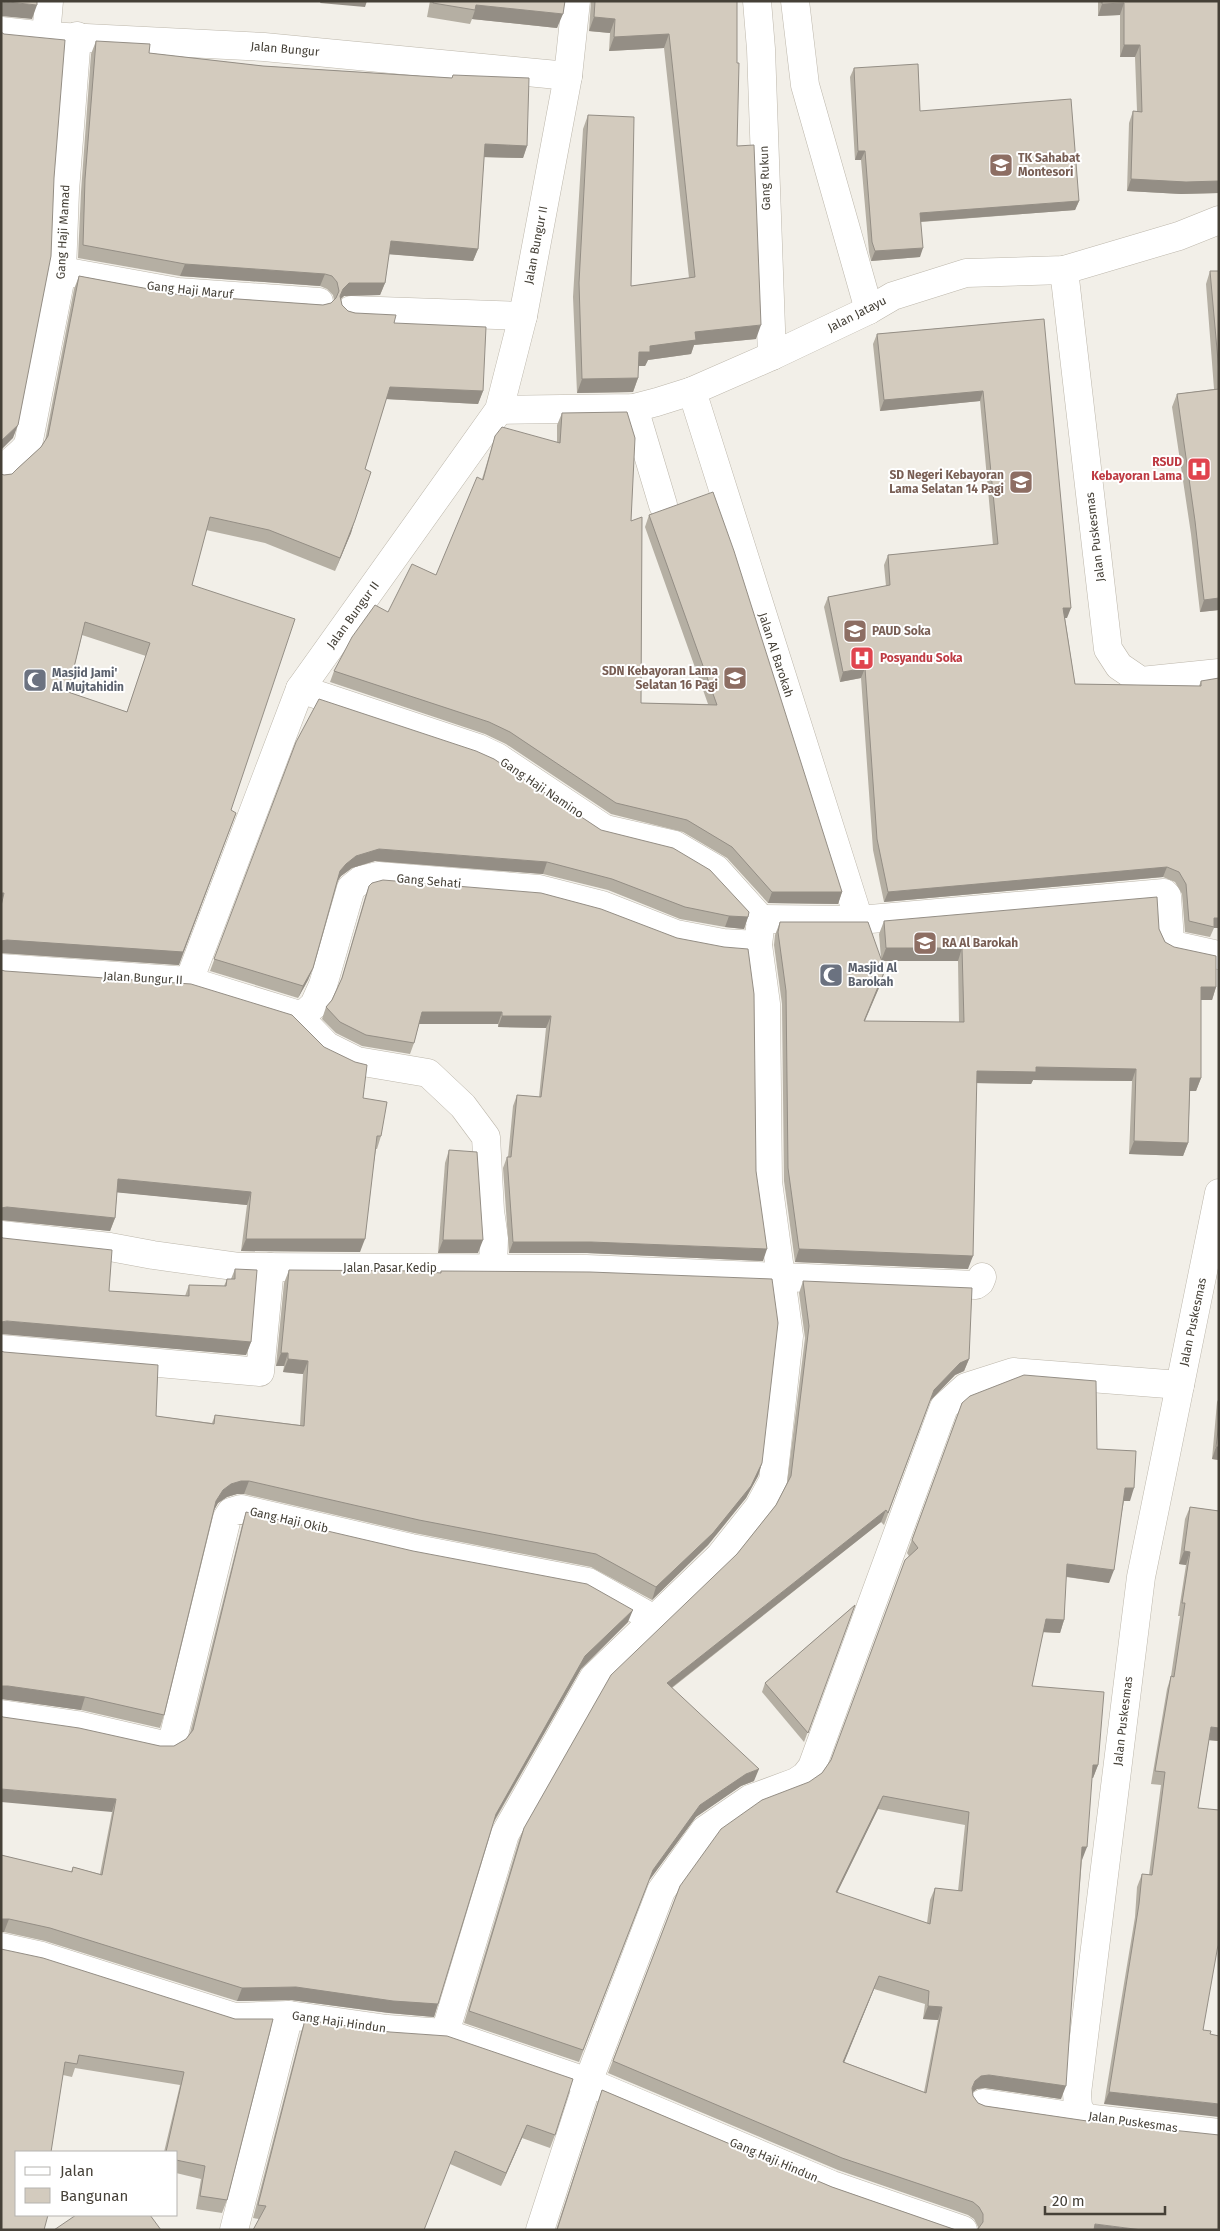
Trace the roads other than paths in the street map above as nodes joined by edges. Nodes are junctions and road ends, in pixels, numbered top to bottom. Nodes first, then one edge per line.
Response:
1 (49, 1) edge
2 (576, 1) edge
3 (757, 1) edge
4 (795, 1) edge
5 (1, 31) edge
6 (46, 36) junction
7 (77, 36) junction
8 (568, 76) junction
9 (1219, 220) edge
10 (1064, 270) junction
11 (62, 271) junction
12 (319, 302) dead end
13 (352, 310) edge
14 (869, 310) junction
15 (522, 316) junction
16 (772, 356) junction
17 (692, 391) junction
18 (634, 408) junction
19 (499, 410) junction
20 (1, 472) edge
21 (663, 505) dead end
22 (1219, 673) edge
23 (300, 689) junction
24 (859, 920) junction
25 (760, 932) junction
26 (1219, 956) edge
27 (1, 968) edge
28 (189, 981) junction
29 (296, 1014) junction
30 (1219, 1193) edge
31 (1, 1235) edge
32 (270, 1267) junction
33 (494, 1268) junction
34 (982, 1277) dead end
35 (781, 1278) junction
36 (1, 1349) edge
37 (1180, 1385) junction
38 (654, 1619) junction
39 (1, 1714) edge
40 (1, 1947) edge
41 (289, 2014) junction
42 (445, 2033) junction
43 (588, 2082) junction
44 (983, 2103) edge
45 (1085, 2118) junction
46 (1219, 2133) edge
47 (234, 2230) edge
48 (540, 2230) edge
49 (963, 2230) edge

1 - 6 street
2 - 8 street, Jalan Bungur II
3 - 16 street, Gang Rukun
4 - 14 street
5 - 6 street, Jalan Bungur
6 - 7 street, Jalan Bungur
7 - 8 street, Jalan Bungur
7 - 11 street, Gang Haji Mamad
8 - 15 street, Jalan Bungur II
9 - 10 street, Jalan Jatayu
10 - 14 street, Jalan Jatayu
10 - 22 street, Jalan Puskesmas
11 - 12 street, Gang Haji Maruf
11 - 20 street, Gang Haji Mamad
13 - 15 street
14 - 16 street, Jalan Jatayu
15 - 19 street, Jalan Bungur II
16 - 17 street, Jalan Jatayu
17 - 18 street, Jalan Jatayu
17 - 24 street, Jalan Al Barokah
18 - 19 street, Jalan Jatayu
18 - 21 street
19 - 23 street, Jalan Bungur II
23 - 25 street, Gang Haji Namino
23 - 28 street, Jalan Bungur II
24 - 25 street, Gang Sehati
24 - 26 street, Gang Sehati
25 - 29 street, Gang Sehati
25 - 35 street
27 - 28 street, Jalan Bungur II
28 - 29 street
29 - 33 street
30 - 37 street, Jalan Puskesmas
31 - 32 street, Jalan Pasar Kedip
32 - 33 street, Jalan Pasar Kedip
32 - 36 street
33 - 35 street, Jalan Pasar Kedip
34 - 35 street, Jalan Pasar Kedip
35 - 38 street
37 - 43 street
37 - 45 street, Jalan Puskesmas
38 - 39 street, Gang Haji Okib
38 - 42 street
40 - 41 street, Gang Haji Hindun
41 - 42 street, Gang Haji Hindun
41 - 47 street
42 - 43 street, Gang Haji Hindun
43 - 48 street
43 - 49 street, Gang Haji Hindun
44 - 45 street
45 - 46 street, Jalan Puskesmas

